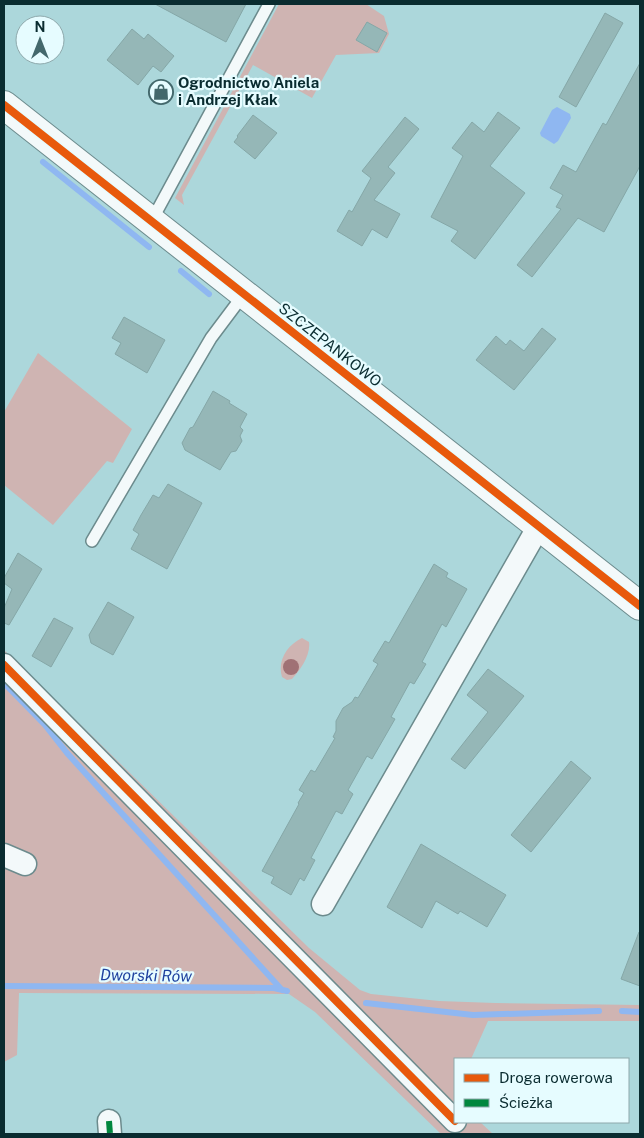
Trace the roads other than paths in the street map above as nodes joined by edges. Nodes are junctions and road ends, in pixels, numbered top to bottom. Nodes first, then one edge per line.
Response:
1 (269, 4) edge
2 (4, 105) edge
3 (151, 222) junction
4 (244, 294) junction
5 (538, 526) junction
6 (92, 540) dead end
7 (640, 606) edge
8 (4, 664) edge
9 (4, 855) edge
10 (25, 864) dead end
11 (323, 904) dead end
12 (454, 1119) edge
13 (458, 1123) edge
14 (469, 1134) edge

1 - 3 lane
2 - 3 street, SZCZEPANKOWO
3 - 4 street, SZCZEPANKOWO
4 - 5 street, SZCZEPANKOWO
4 - 6 lane
5 - 7 street, SZCZEPANKOWO
5 - 11 street
8 - 12 street
9 - 10 street
13 - 14 street

